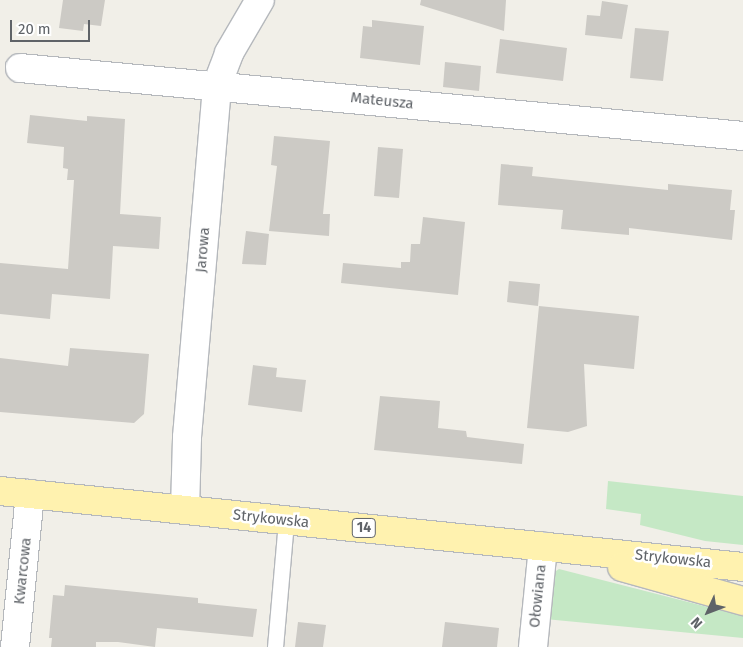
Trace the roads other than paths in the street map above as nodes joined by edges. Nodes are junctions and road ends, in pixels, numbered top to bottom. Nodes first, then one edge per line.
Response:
1 (260, 0) edge
2 (20, 68) dead end
3 (217, 85) junction
4 (743, 136) edge
5 (0, 491) edge
6 (30, 494) junction
7 (185, 510) junction
8 (286, 520) junction
9 (543, 546) junction
10 (743, 567) edge
11 (743, 601) edge
12 (15, 647) edge
13 (275, 647) edge
14 (533, 647) edge

1 - 3 street, Jarowa
2 - 3 street, Mateusza
3 - 4 street, Mateusza
3 - 7 street, Jarowa
5 - 6 main road, Strykowska / 14
6 - 7 main road, Strykowska / 14
6 - 12 street, Kwarcowa
7 - 8 main road, Strykowska / 14
8 - 9 main road, Strykowska / 14
8 - 13 lane
9 - 10 main road, Strykowska / 14
9 - 11 main road, Strykowska / 14
9 - 14 street, Ołowiana

